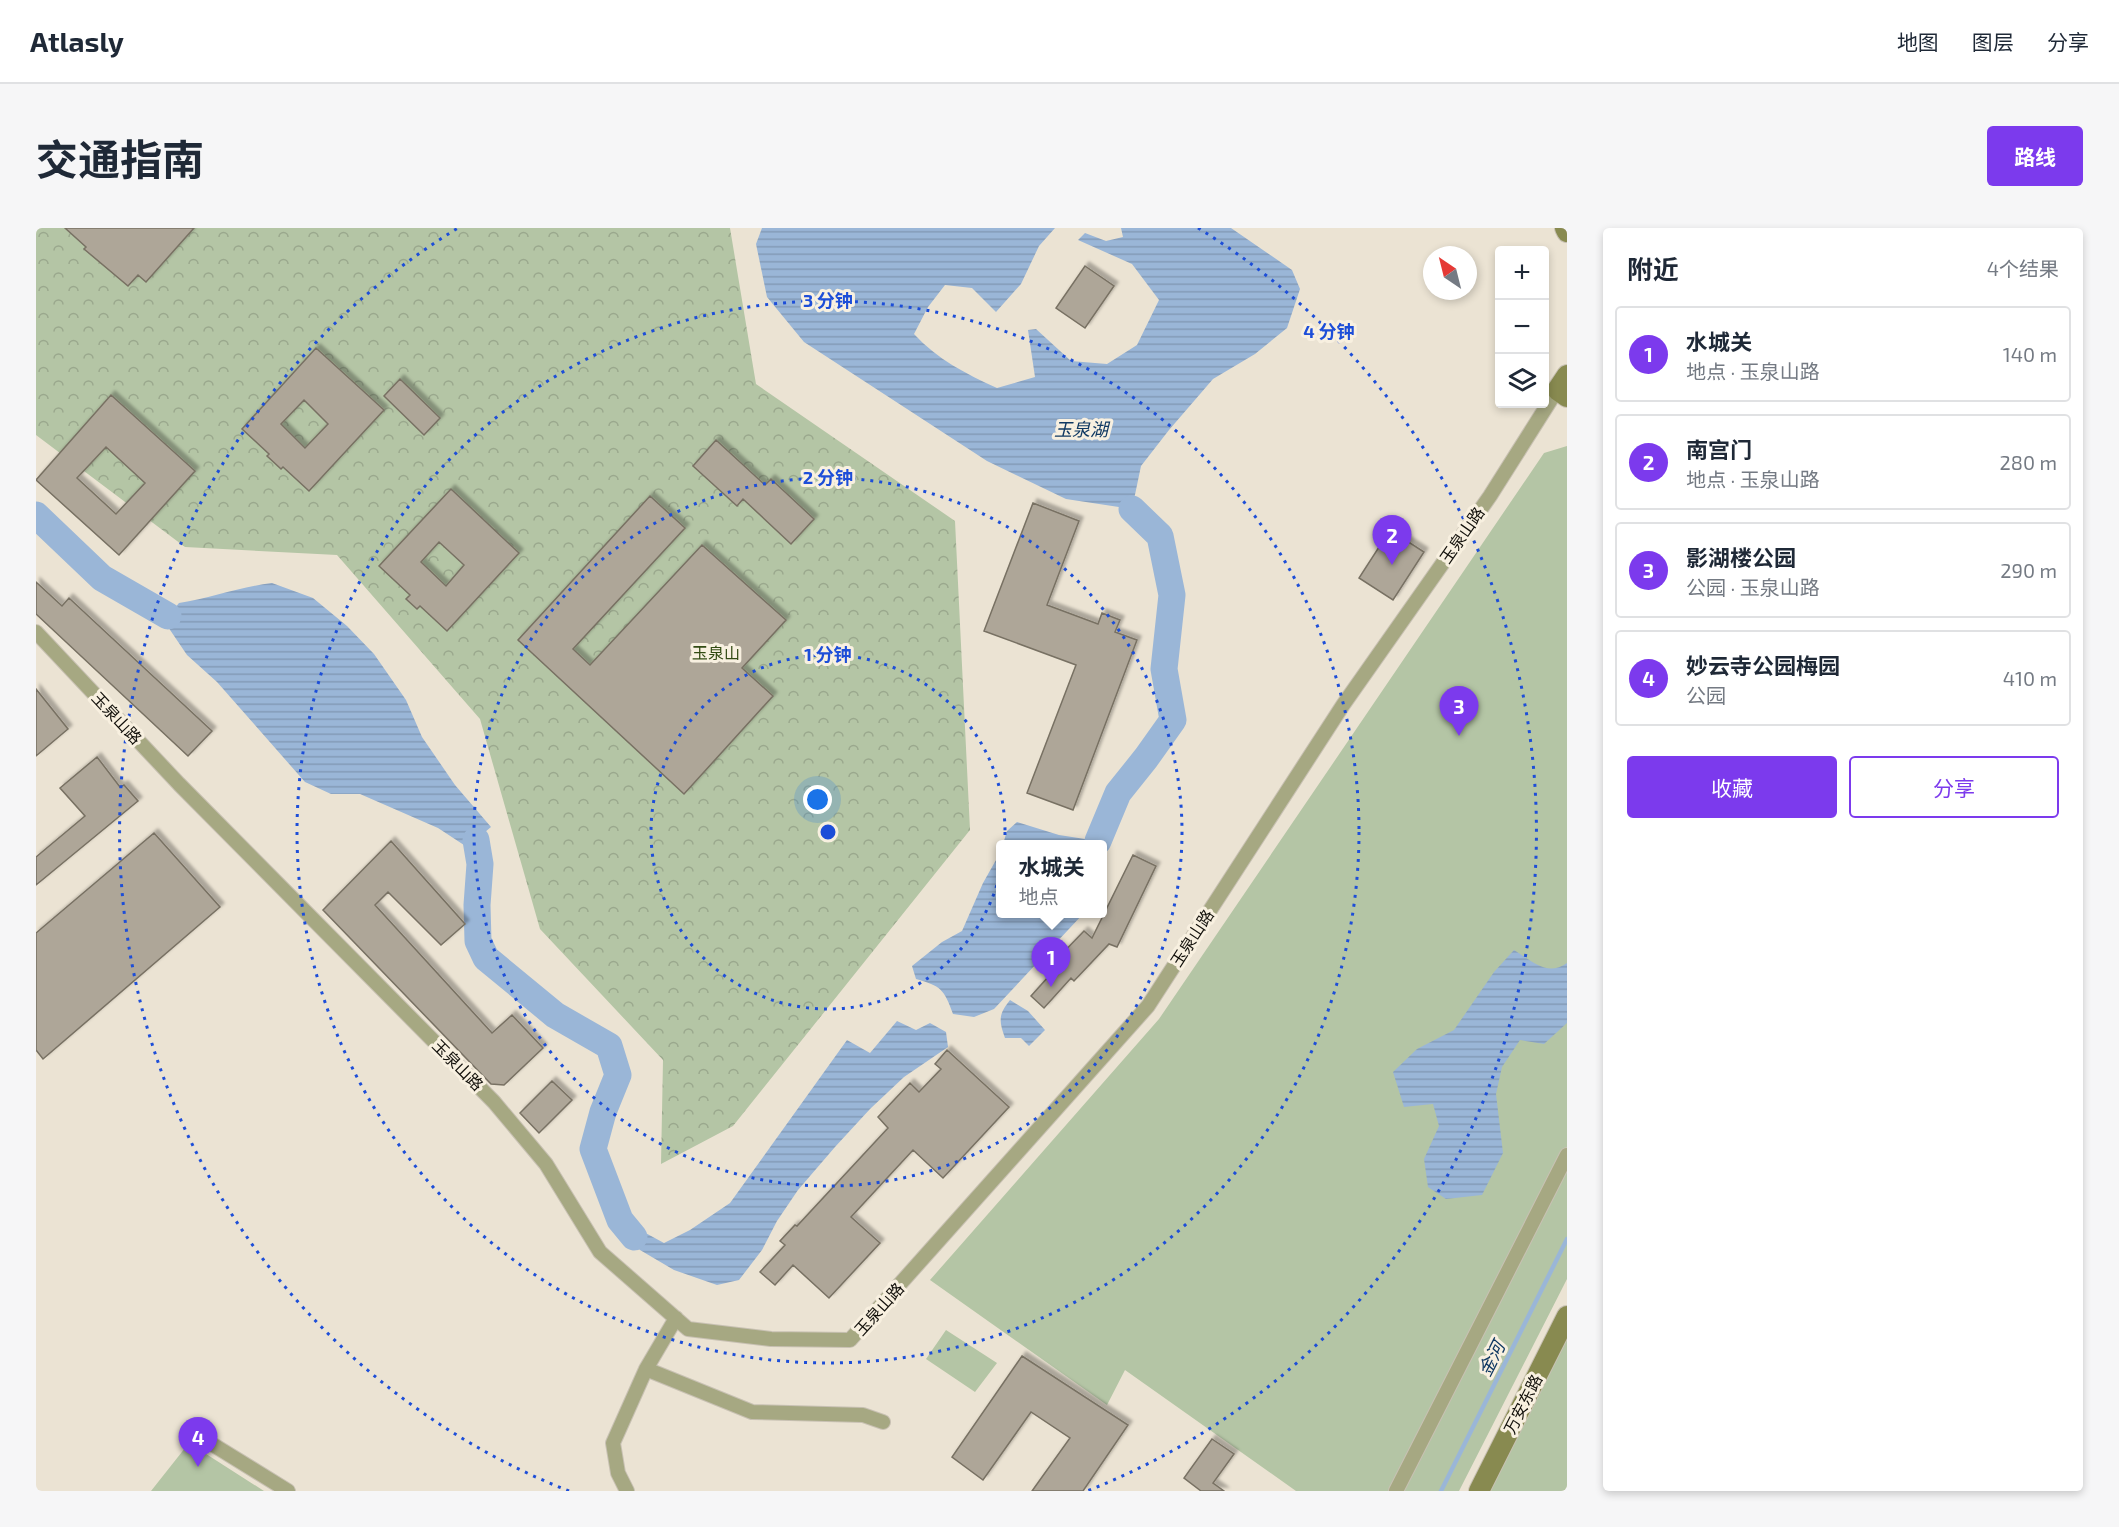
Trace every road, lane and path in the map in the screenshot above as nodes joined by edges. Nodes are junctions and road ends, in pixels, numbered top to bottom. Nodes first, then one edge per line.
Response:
1 (1565, 228) edge
2 (1567, 232) edge
3 (1564, 387) edge
4 (36, 632) edge
5 (1567, 1155) edge
6 (1567, 1316) edge
7 (676, 1318) junction
8 (646, 1369) junction
9 (883, 1422) dead end
10 (194, 1433) dead end
11 (288, 1491) edge
12 (627, 1491) edge
13 (1396, 1491) edge
14 (1479, 1491) edge

1 - 2 street
3 - 7 street, 玉泉山路
4 - 7 street, 玉泉山路
5 - 13 street
6 - 14 street, 万安东路
7 - 8 street
8 - 9 street
8 - 12 street
10 - 11 street

